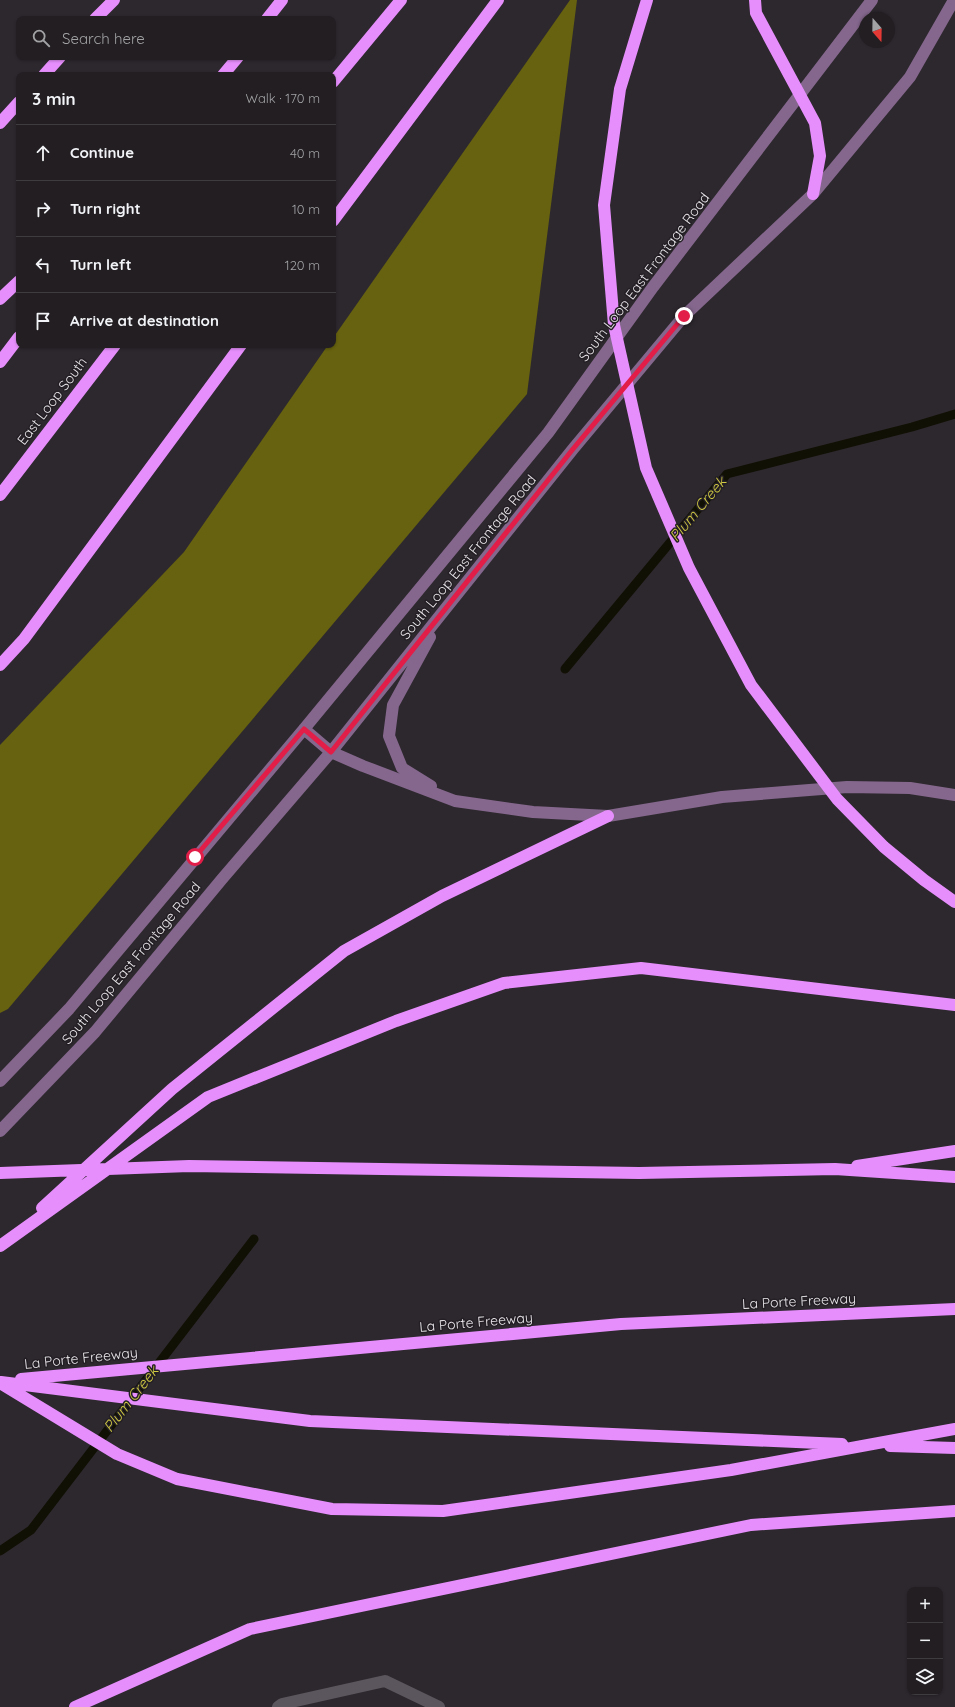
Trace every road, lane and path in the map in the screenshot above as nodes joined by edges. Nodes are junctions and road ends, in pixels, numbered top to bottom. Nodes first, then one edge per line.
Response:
1 (114, 0) edge
2 (282, 0) edge
3 (401, 0) edge
4 (498, 0) edge
5 (647, 0) edge
6 (755, 0) edge
7 (872, 0) edge
8 (954, 0) edge
9 (99, 15) edge
10 (269, 16) edge
11 (57, 60) edge
12 (236, 60) edge
13 (47, 72) edge
14 (226, 72) edge
15 (336, 78) edge
16 (800, 94) junction
17 (16, 105) edge
18 (0, 123) edge
19 (813, 194) junction
20 (336, 217) edge
21 (16, 284) edge
22 (0, 299) edge
23 (16, 341) edge
24 (113, 348) edge
25 (239, 348) edge
26 (0, 362) edge
27 (0, 495) edge
28 (444, 611) junction
29 (0, 664) edge
30 (304, 729) junction
31 (331, 752) junction
32 (955, 795) edge
33 (455, 800) junction
34 (608, 816) junction
35 (955, 902) edge
36 (955, 1005) edge
37 (0, 1081) edge
38 (0, 1131) edge
39 (955, 1151) edge
40 (835, 1169) junction
41 (0, 1173) edge
42 (955, 1177) edge
43 (1, 1246) edge
44 (955, 1309) edge
45 (0, 1382) edge
46 (955, 1429) edge
47 (955, 1448) edge
48 (955, 1512) edge
49 (75, 1707) edge
50 (278, 1707) edge
51 (439, 1707) edge

1 - 9 highway
2 - 10 highway
3 - 15 highway
4 - 20 highway
5 - 35 highway
6 - 16 highway
7 - 16 main road, South Loop East Frontage Road
8 - 19 main road, South Loop East Frontage Road
11 - 13 highway
12 - 14 highway
16 - 19 highway
16 - 30 main road, South Loop East Frontage Road
17 - 18 highway
19 - 28 main road, South Loop East Frontage Road
21 - 22 highway
23 - 26 highway
24 - 27 highway, East Loop South
25 - 29 highway
28 - 31 main road, South Loop East Frontage Road
28 - 33 main road
30 - 31 main road
30 - 37 main road, South Loop East Frontage Road
31 - 33 main road
31 - 38 main road, South Loop East Frontage Road
32 - 34 main road
33 - 34 main road
34 - 43 highway
36 - 43 highway
39 - 40 highway
40 - 41 highway
40 - 42 highway
44 - 45 highway, La Porte Freeway
45 - 46 highway
45 - 47 highway
48 - 49 highway
50 - 51 lane

